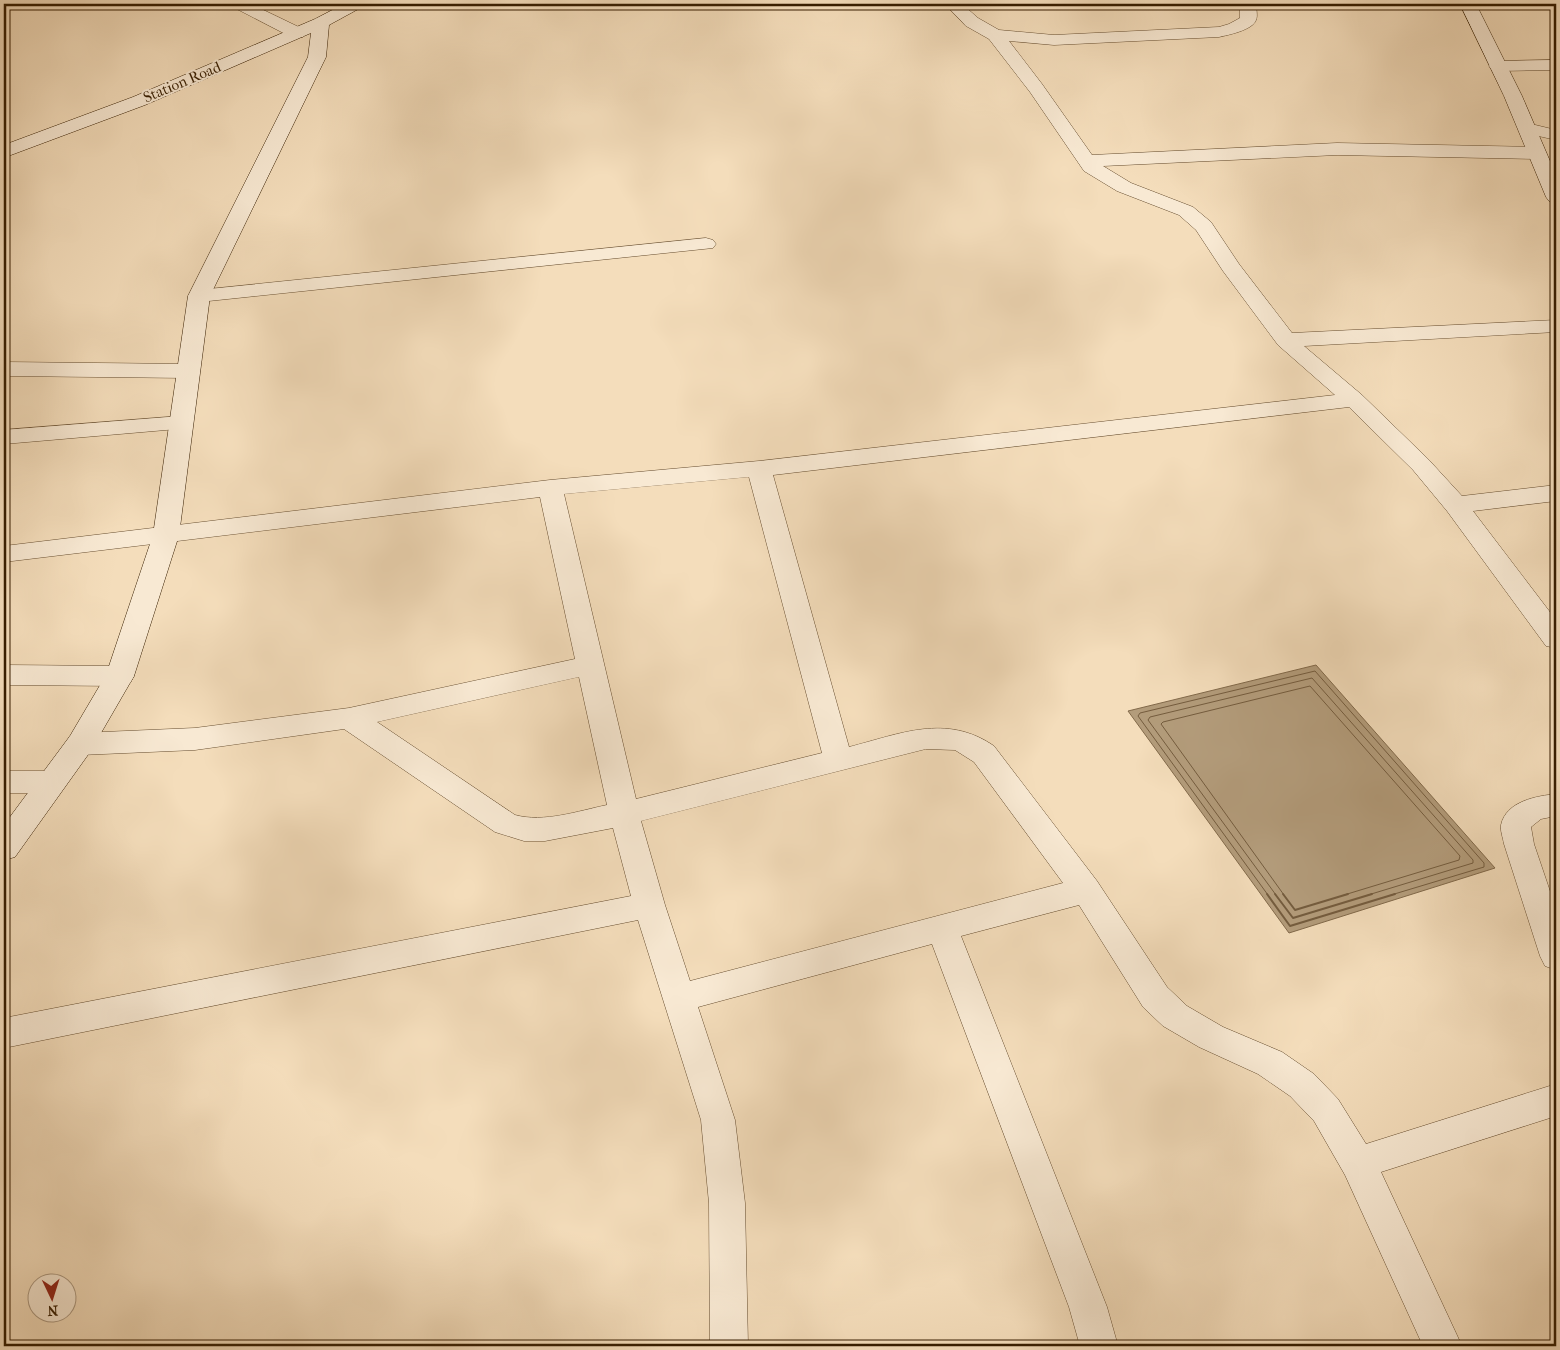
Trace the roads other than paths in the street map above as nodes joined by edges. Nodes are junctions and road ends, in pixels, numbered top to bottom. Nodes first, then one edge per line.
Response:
1 (239, 4) edge
2 (356, 4) edge
3 (953, 4) edge
4 (1248, 4) edge
5 (1468, 4) edge
6 (321, 23) junction
7 (297, 33) junction
8 (995, 35) junction
9 (1556, 65) edge
10 (1498, 66) junction
11 (1527, 128) junction
12 (1556, 135) edge
13 (4, 150) edge
14 (1538, 153) junction
15 (1087, 161) junction
16 (1556, 197) edge
17 (706, 244) dead end
18 (199, 296) junction
19 (1556, 326) edge
20 (1286, 340) junction
21 (4, 369) edge
22 (189, 371) junction
23 (1354, 400) junction
24 (181, 423) junction
25 (4, 437) edge
26 (759, 469) junction
27 (550, 488) junction
28 (1556, 494) edge
29 (1456, 505) junction
30 (166, 535) junction
31 (4, 554) edge
32 (1556, 639) edge
33 (591, 665) junction
34 (4, 675) edge
35 (120, 676) junction
36 (349, 718) junction
37 (80, 744) junction
38 (838, 760) junction
39 (4, 782) edge
40 (52, 782) junction
41 (1556, 805) edge
42 (624, 814) junction
43 (4, 848) edge
44 (1086, 890) junction
45 (649, 905) junction
46 (942, 928) junction
47 (1556, 956) edge
48 (679, 998) junction
49 (4, 1033) edge
50 (1556, 1100) edge
51 (1358, 1164) junction
52 (729, 1346) edge
53 (1099, 1346) edge
54 (1443, 1346) edge

1 - 7 street
2 - 6 street, Station Road
3 - 8 street
4 - 8 street
5 - 10 street
6 - 7 street, Station Road
6 - 18 street
7 - 13 street, Station Road
8 - 15 street
9 - 10 street
10 - 11 street
11 - 12 street
11 - 14 street
14 - 15 street
14 - 16 street
15 - 20 street
17 - 18 street
18 - 22 street
19 - 20 street
20 - 23 street
21 - 22 street
22 - 24 street
23 - 26 street
23 - 29 street
24 - 25 street
24 - 30 street
26 - 27 street
26 - 38 street
27 - 30 street
27 - 33 street
28 - 29 street
29 - 32 street
30 - 31 street
30 - 35 street
33 - 36 street
33 - 42 street
34 - 35 street
35 - 37 street
36 - 37 street
36 - 42 street
37 - 40 street
38 - 42 street
38 - 44 street
39 - 40 street
40 - 43 street
41 - 47 street
42 - 45 street
44 - 46 street
44 - 51 street
45 - 48 street
45 - 49 street
46 - 48 street
46 - 53 street
48 - 52 street
50 - 51 street
51 - 54 street

